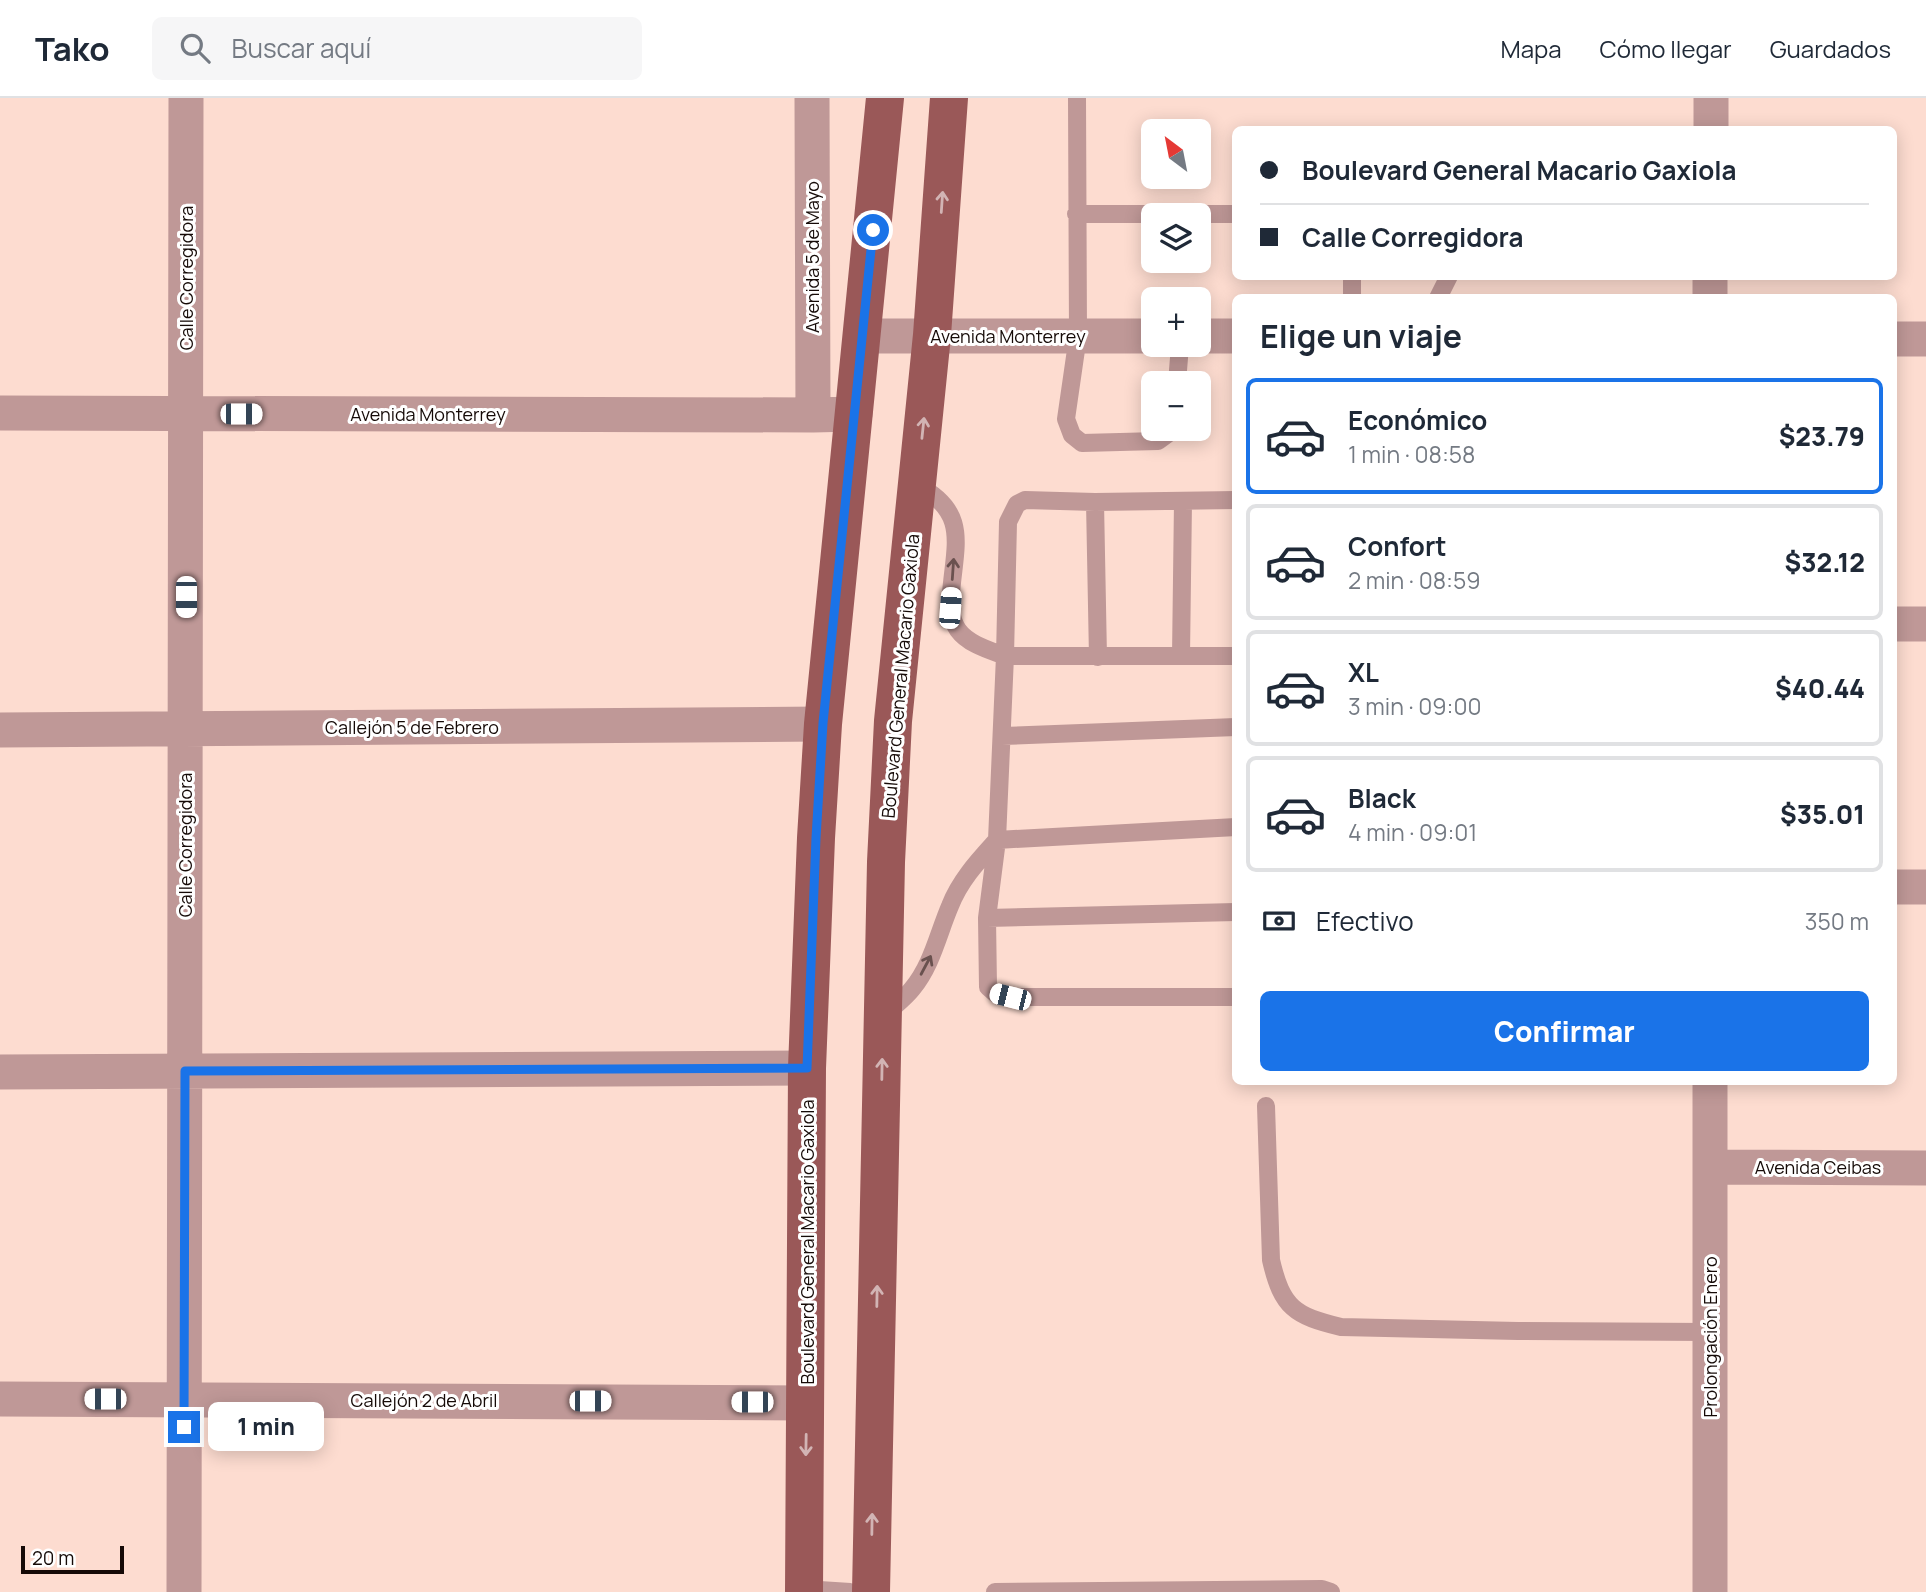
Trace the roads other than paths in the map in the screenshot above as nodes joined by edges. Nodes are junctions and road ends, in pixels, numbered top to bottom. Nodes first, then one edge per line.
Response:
1 (186, 98) edge
2 (812, 98) edge
3 (885, 98) edge
4 (949, 98) edge
5 (1711, 98) edge
6 (1079, 101) edge
7 (1711, 126) edge
8 (1076, 214) junction
9 (1232, 214) edge
10 (862, 335) junction
11 (932, 335) junction
12 (1078, 336) junction
13 (1141, 336) edge
14 (1211, 336) edge
15 (1232, 336) edge
16 (1897, 339) edge
17 (1926, 339) edge
18 (0, 413) edge
19 (186, 413) junction
20 (855, 414) junction
21 (813, 415) junction
22 (1158, 441) edge
23 (917, 485) junction
24 (1232, 500) edge
25 (1183, 501) junction
26 (1095, 502) junction
27 (1897, 624) edge
28 (1926, 624) edge
29 (1004, 656) junction
30 (1181, 656) junction
31 (1232, 656) edge
32 (1098, 657) junction
33 (823, 723) junction
34 (1232, 727) edge
35 (185, 728) junction
36 (0, 730) edge
37 (1002, 736) junction
38 (1232, 827) edge
39 (997, 840) junction
40 (1897, 887) edge
41 (1926, 887) edge
42 (1232, 912) edge
43 (988, 918) junction
44 (1232, 997) edge
45 (883, 1018) junction
46 (807, 1068) junction
47 (185, 1071) junction
48 (0, 1072) edge
49 (1710, 1085) edge
50 (1266, 1106) dead end
51 (1710, 1167) junction
52 (1926, 1168) edge
53 (1710, 1332) junction
54 (0, 1399) edge
55 (184, 1399) junction
56 (806, 1403) junction
57 (804, 1591) edge
58 (184, 1592) edge
59 (850, 1592) edge
60 (871, 1592) edge
61 (995, 1592) edge
62 (1331, 1592) edge
63 (1710, 1592) edge

1 - 19 street, Calle Corregidora
2 - 21 street, Avenida 5 de Mayo
3 - 10 main road, Boulevard General Macario Gaxiola
11 -> 4 main road, Boulevard General Macario Gaxiola
5 - 7 street
6 - 8 lane
8 - 9 lane
8 - 12 lane
10 - 11 street, Avenida Monterrey
10 - 20 main road, Boulevard General Macario Gaxiola
11 - 12 street, Avenida Monterrey
23 -> 11 main road, Boulevard General Macario Gaxiola
12 - 13 street, Avenida Monterrey
12 - 22 lane
14 - 15 street
16 - 17 street
18 - 19 street, Avenida Monterrey
19 - 21 street, Avenida Monterrey
19 - 35 street, Calle Corregidora
20 - 21 street, Avenida Monterrey
20 - 33 main road, Boulevard General Macario Gaxiola
29 -> 23 lane
23 - 45 main road, Boulevard General Macario Gaxiola
24 - 25 lane
25 - 26 lane
25 - 30 lane
26 - 29 lane
26 - 32 lane
27 - 28 street
29 - 32 lane
29 - 37 lane
30 - 31 lane
30 - 32 lane
33 - 35 street, Callejón 5 de Febrero
33 - 46 main road, Boulevard General Macario Gaxiola
34 - 37 lane
35 - 36 street, Callejón 5 de Febrero
35 - 47 street, Calle Corregidora
37 - 39 lane
38 - 39 lane
39 - 43 lane
45 -> 39 lane
40 - 41 street
42 - 43 lane
43 - 44 lane
60 -> 45 main road, Boulevard General Macario Gaxiola
46 - 47 street
46 - 56 main road, Boulevard General Macario Gaxiola
47 - 48 street
47 - 55 street, Calle Corregidora
49 - 51 street, Prolongación Enero
50 - 53 lane
51 - 52 street, Avenida Ceibas
51 - 53 street, Prolongación Enero
53 - 63 street, Prolongación Enero
54 - 55 street, Callejón 2 de Abril
55 - 56 street, Callejón 2 de Abril
55 - 58 street, Calle Corregidora
56 -> 57 main road, Boulevard General Macario Gaxiola
57 - 59 lane
61 - 62 lane

